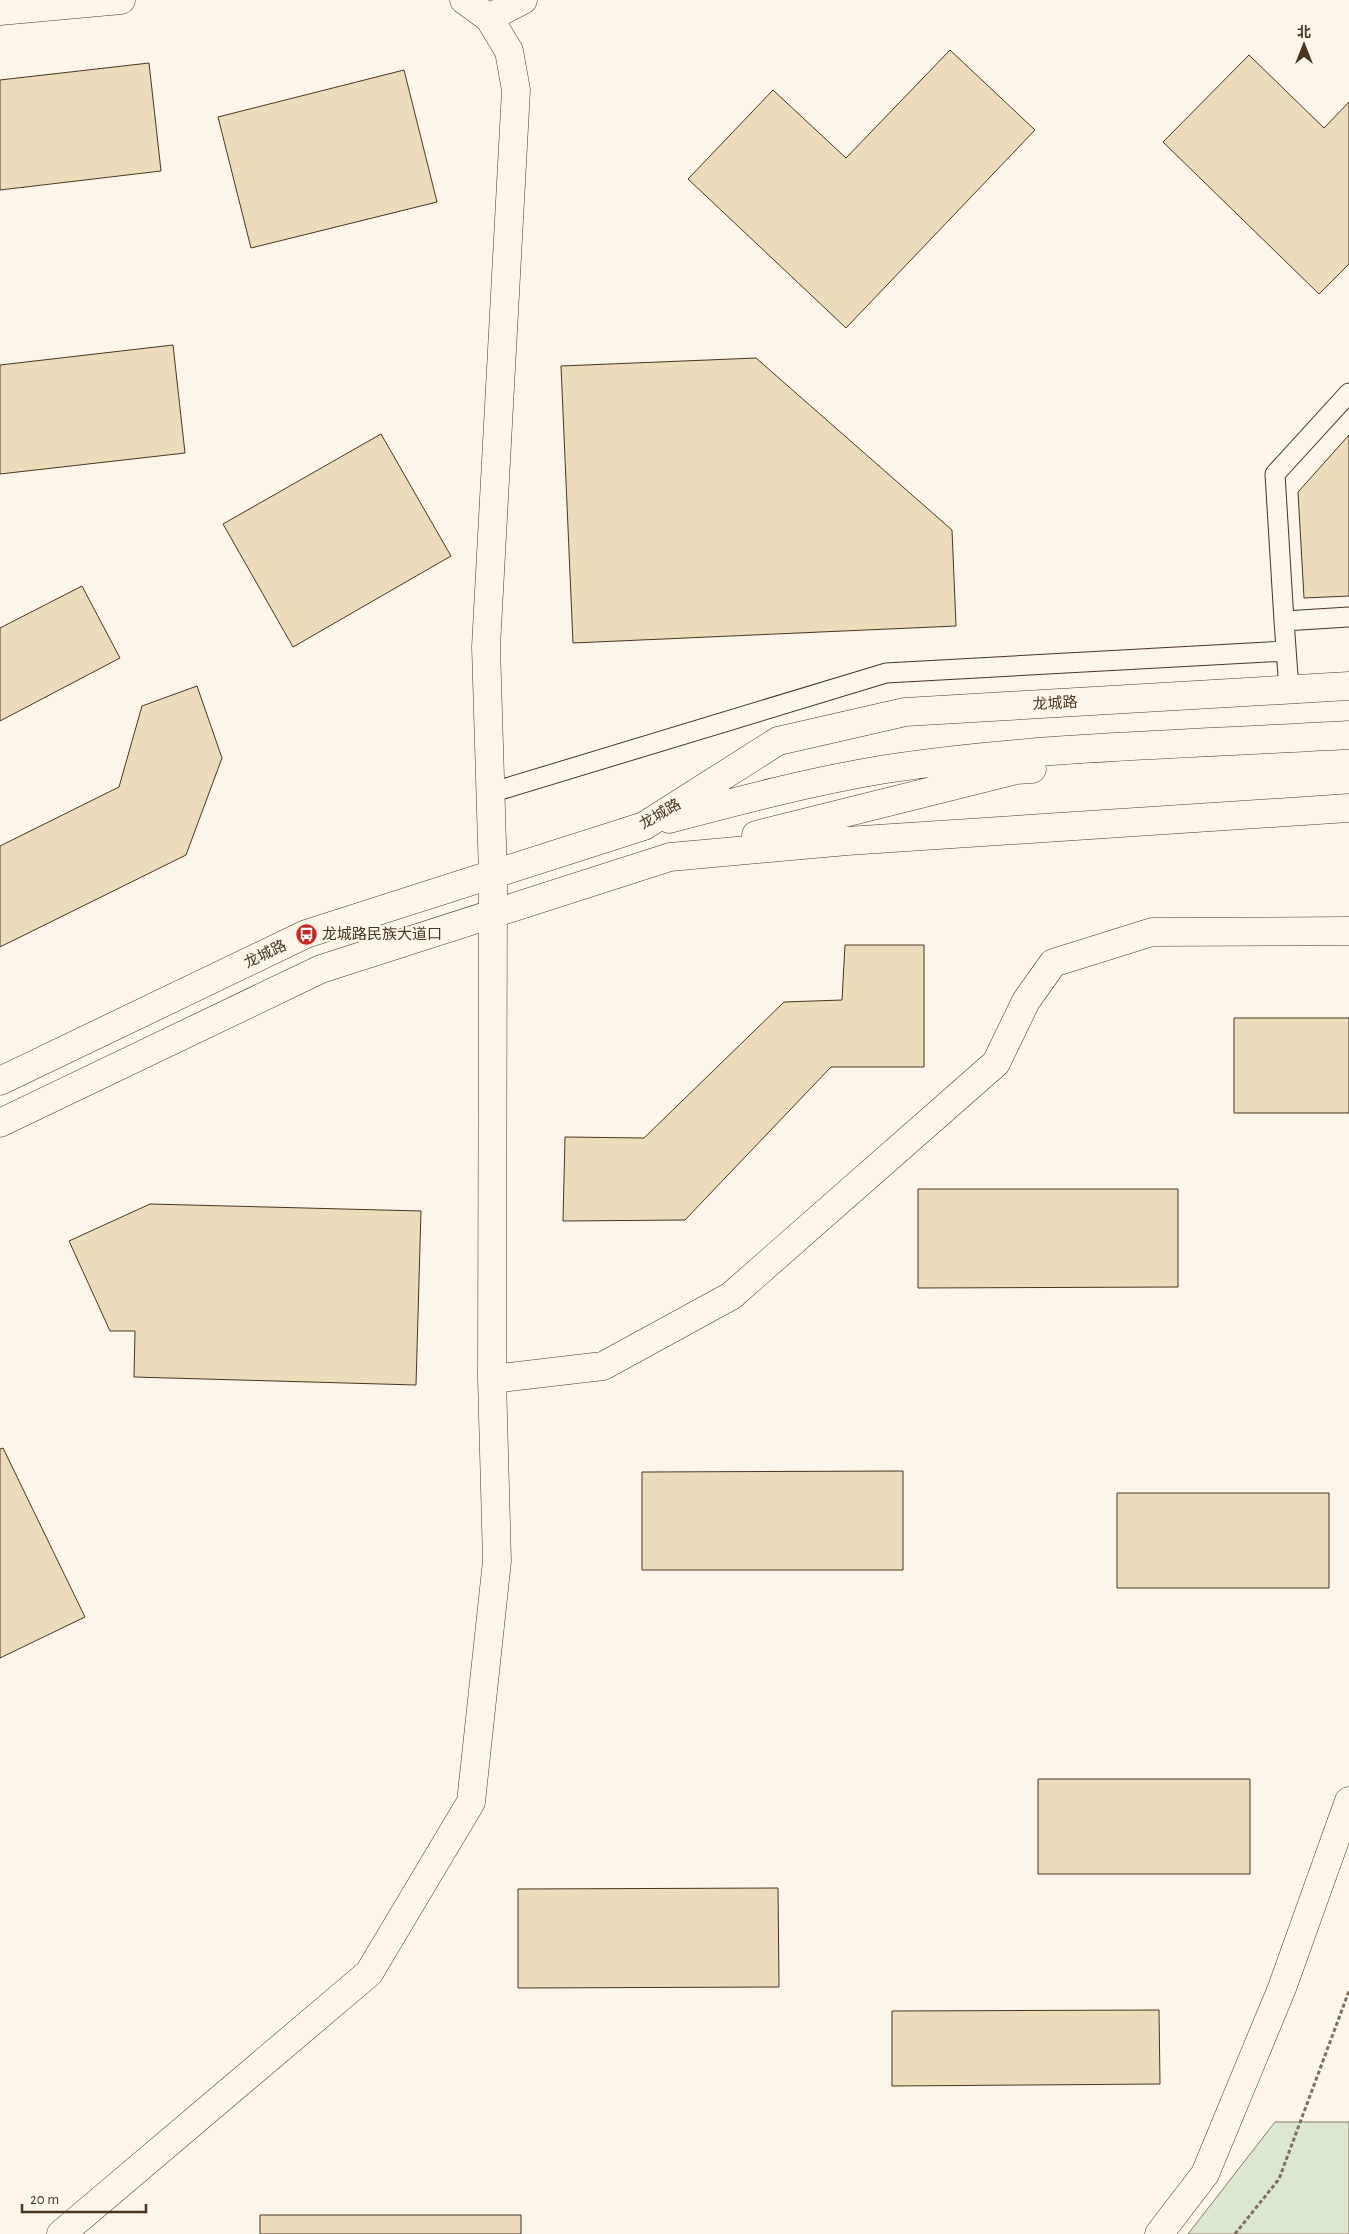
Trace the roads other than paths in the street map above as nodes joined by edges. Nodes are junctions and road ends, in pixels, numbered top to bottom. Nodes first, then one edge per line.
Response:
1 (121, 0) edge
2 (464, 0) edge
3 (523, 0) edge
4 (0, 11) edge
5 (489, 18) junction
6 (1349, 393) edge
7 (1349, 617) edge
8 (1284, 621) junction
9 (1286, 651) junction
10 (1349, 686) edge
11 (1289, 689) junction
12 (1349, 735) edge
13 (1349, 752) edge
14 (1015, 762) junction
15 (490, 793) junction
16 (1349, 808) edge
17 (644, 826) junction
18 (670, 857) junction
19 (493, 876) junction
20 (493, 915) junction
21 (1349, 931) edge
22 (0, 1082) edge
23 (0, 1123) edge
24 (492, 1379) junction
25 (1349, 1800) edge
26 (61, 2234) edge
27 (1159, 2234) edge

1 - 4 street
2 - 5 street
3 - 5 street
5 - 15 street
6 - 8 lane
7 - 8 lane
8 - 9 lane
9 - 11 lane
9 - 15 lane
10 - 11 street, 龙城路
11 - 17 street, 龙城路
12 - 14 street
13 - 14 street
14 - 17 street
14 - 18 street
15 - 19 street
16 - 18 street
17 - 19 street, 龙城路
18 - 20 street
19 - 20 street
19 - 22 street, 龙城路
20 - 23 street
20 - 24 street
21 - 24 street
24 - 26 street
25 - 27 street

